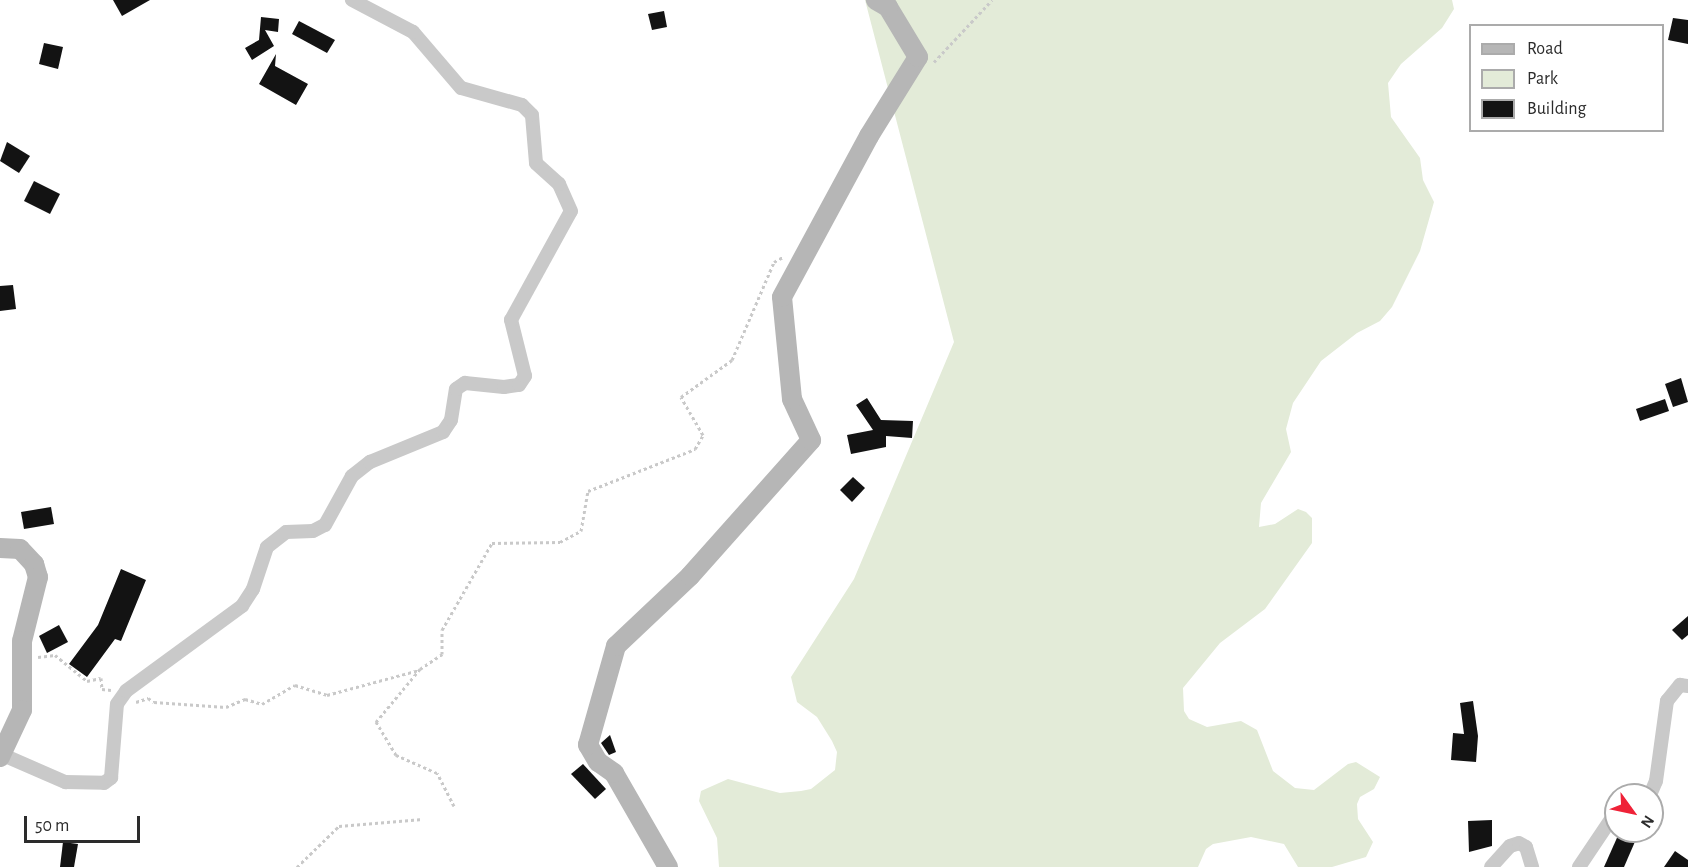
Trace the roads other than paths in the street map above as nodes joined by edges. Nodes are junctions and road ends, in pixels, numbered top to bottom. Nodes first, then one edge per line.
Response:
1 (352, 0) edge
2 (876, 0) edge
3 (0, 548) edge
4 (1688, 686) edge
5 (1, 756) edge
6 (1655, 783) edge
7 (1604, 830) edge
8 (668, 867) edge
9 (1491, 867) edge
10 (1532, 867) edge
11 (1579, 867) edge

1 - 5 street
2 - 8 street
3 - 5 street
4 - 6 street
7 - 11 street
9 - 10 street

